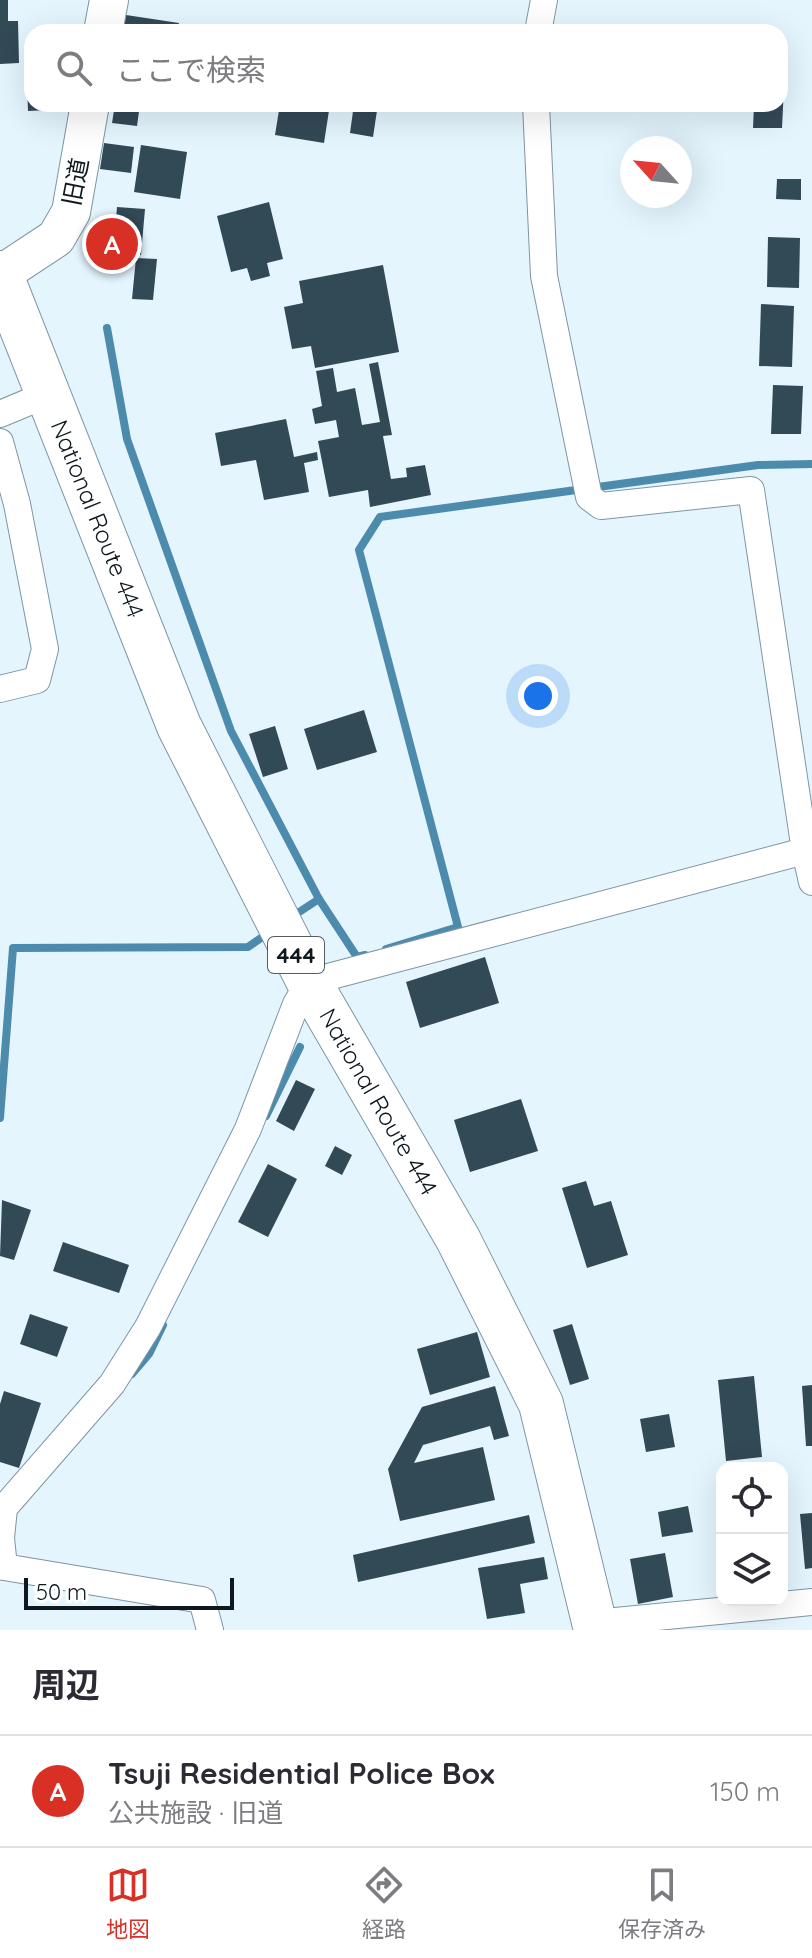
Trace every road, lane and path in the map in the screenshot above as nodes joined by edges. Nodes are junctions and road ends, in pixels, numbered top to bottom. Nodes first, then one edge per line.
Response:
1 (109, 0) edge
2 (544, 0) edge
3 (104, 24) edge
4 (540, 24) edge
5 (89, 112) edge
6 (536, 112) edge
7 (0, 274) edge
8 (48, 394) junction
9 (0, 414) edge
10 (0, 442) edge
11 (0, 689) edge
12 (808, 850) edge
13 (812, 882) edge
14 (309, 982) junction
15 (2, 1508) edge
16 (1, 1538) edge
17 (812, 1602) edge
18 (595, 1626) edge
19 (210, 1630) edge

1 - 3 street
2 - 4 street
5 - 7 street, 旧道 / 444
6 - 12 street
7 - 8 highway, National Route 444 / 444
8 - 9 street
8 - 14 highway, National Route 444 / 444
10 - 11 street
12 - 13 street
12 - 14 street
14 - 15 street
14 - 18 highway, National Route 444 / 444
15 - 16 street
16 - 19 street
17 - 18 street

